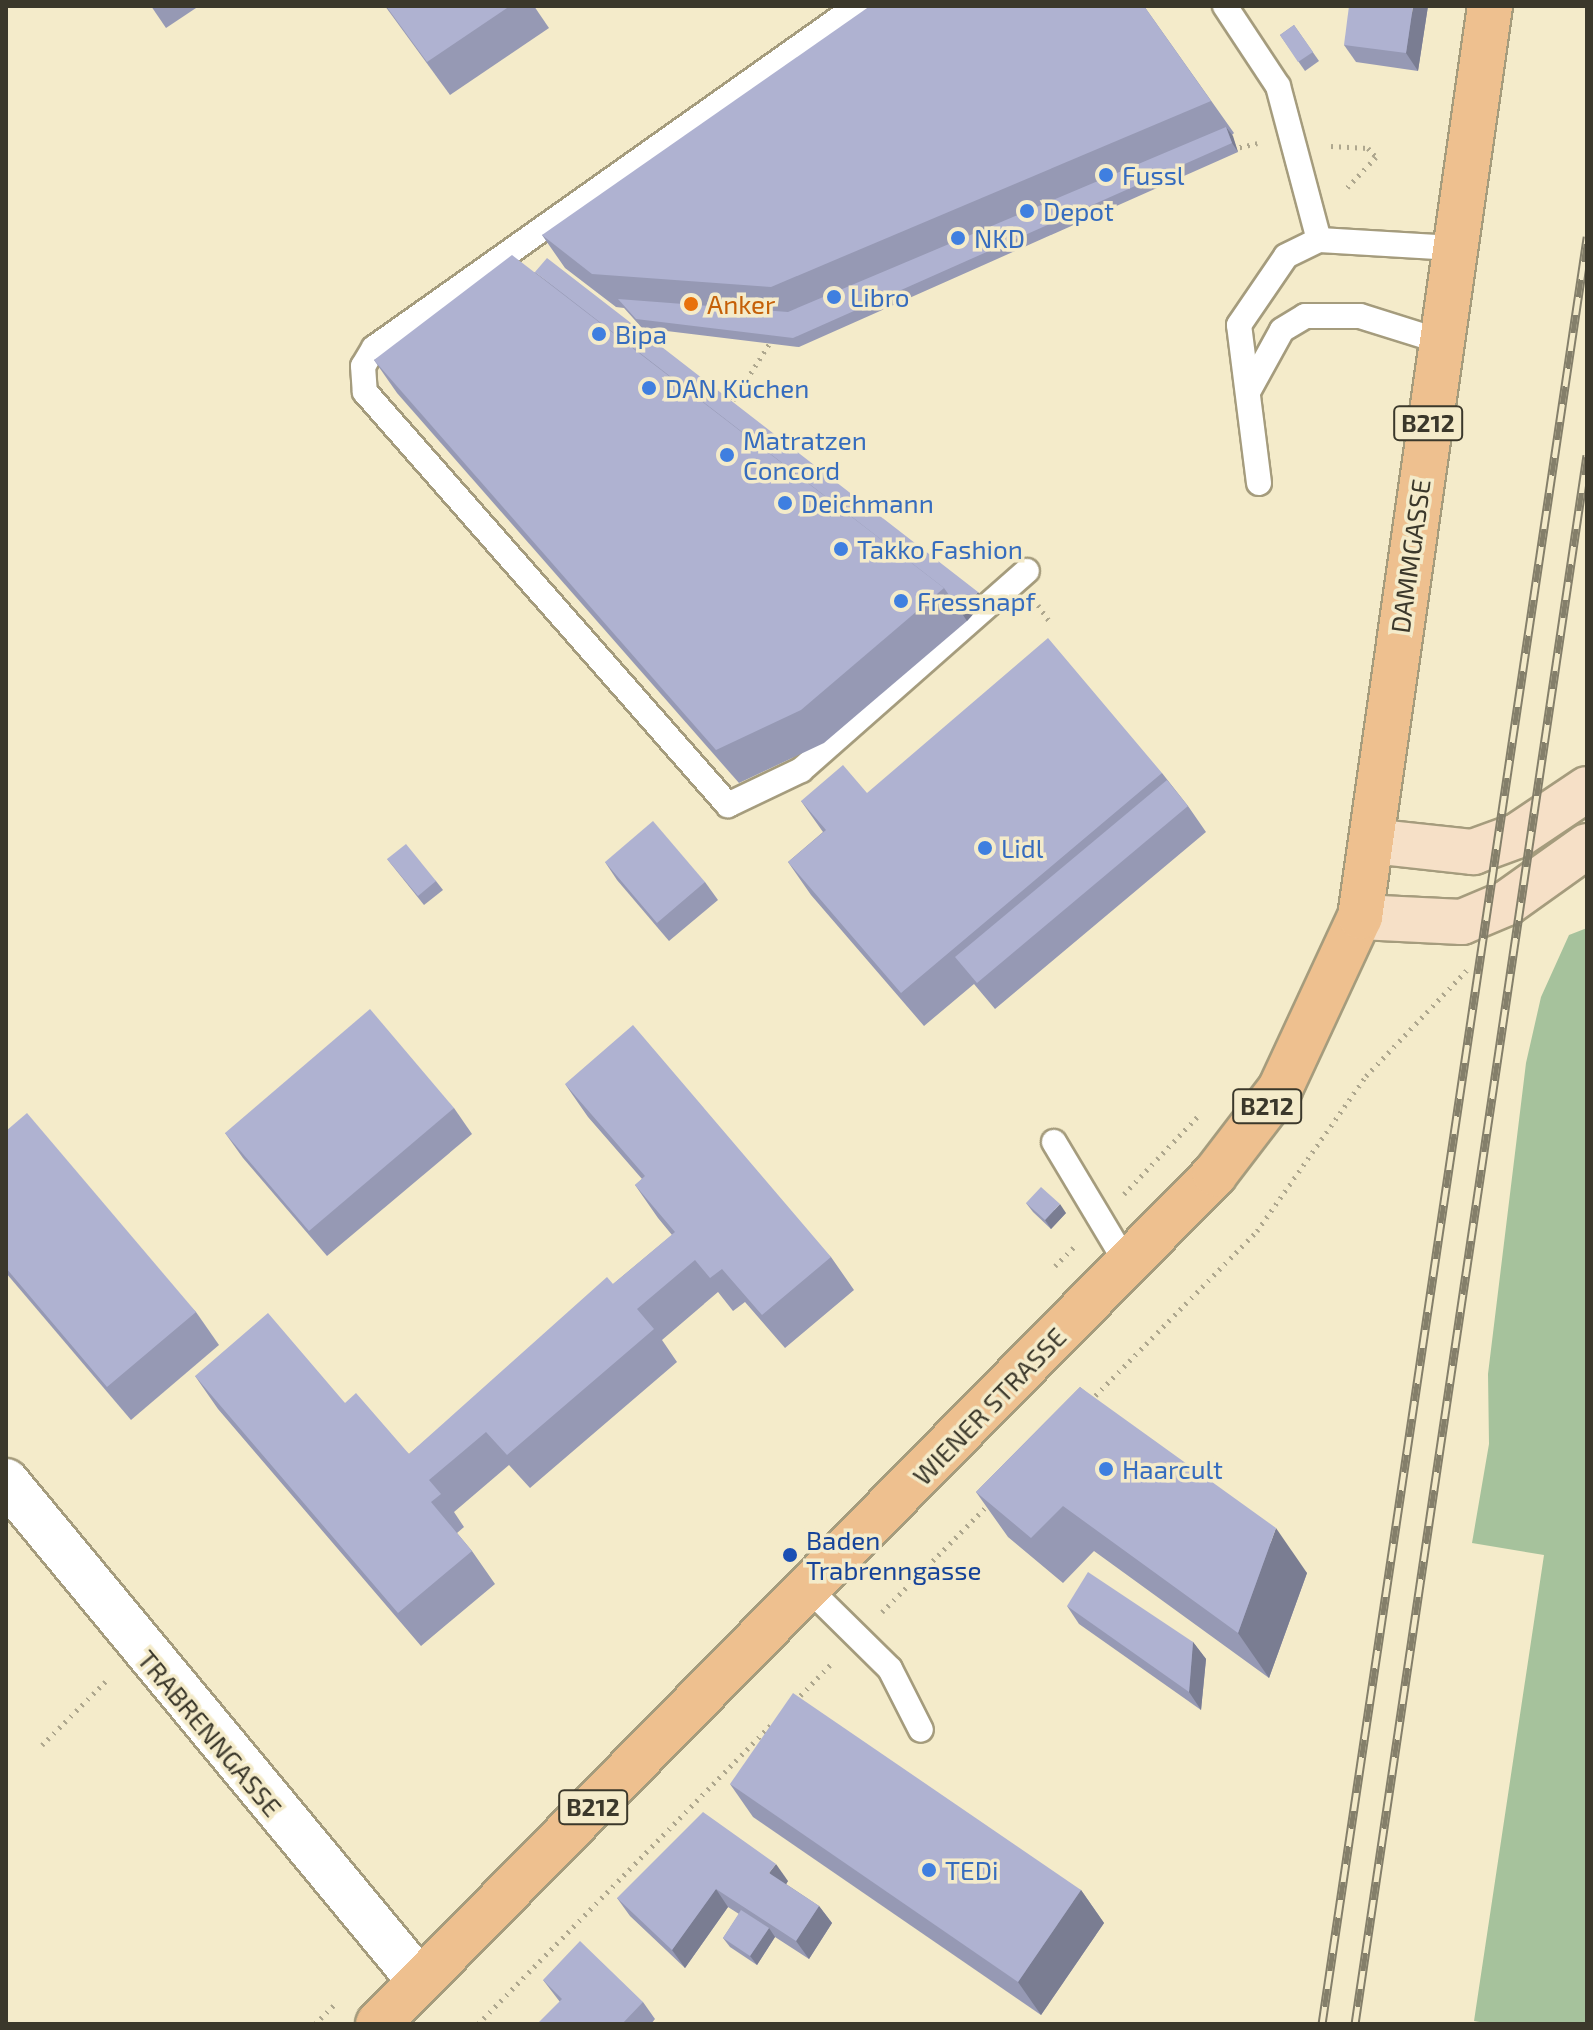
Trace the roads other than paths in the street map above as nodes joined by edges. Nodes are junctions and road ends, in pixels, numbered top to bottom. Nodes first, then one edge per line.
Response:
1 (857, 6) edge
2 (1225, 6) edge
3 (1490, 6) edge
4 (1319, 240) junction
5 (1454, 248) junction
6 (1440, 341) junction
7 (1249, 390) junction
8 (1259, 483) dead end
9 (1027, 571) dead end
10 (1587, 789) edge
11 (1371, 841) junction
12 (1587, 846) edge
13 (1360, 917) junction
14 (1054, 1142) dead end
15 (1127, 1264) junction
16 (6, 1481) edge
17 (810, 1590) junction
18 (921, 1730) dead end
19 (419, 1980) junction
20 (378, 2024) edge

1 - 9 lane
2 - 4 lane
3 - 5 main road, DAMMGASSE / B212
4 - 5 lane
4 - 7 lane
5 - 6 main road, DAMMGASSE / B212
6 - 7 lane
6 - 11 main road, DAMMGASSE / B212
7 - 8 lane
10 - 11 main road
11 - 13 main road, DAMMGASSE / B212
12 - 13 main road
13 - 15 main road, WIENER STRASSE / B212
14 - 15 lane
15 - 17 main road, WIENER STRASSE / B212
16 - 19 street, TRABRENNGASSE
17 - 18 lane
17 - 19 main road, WIENER STRASSE / B212
19 - 20 main road, WIENER STRASSE / B212

